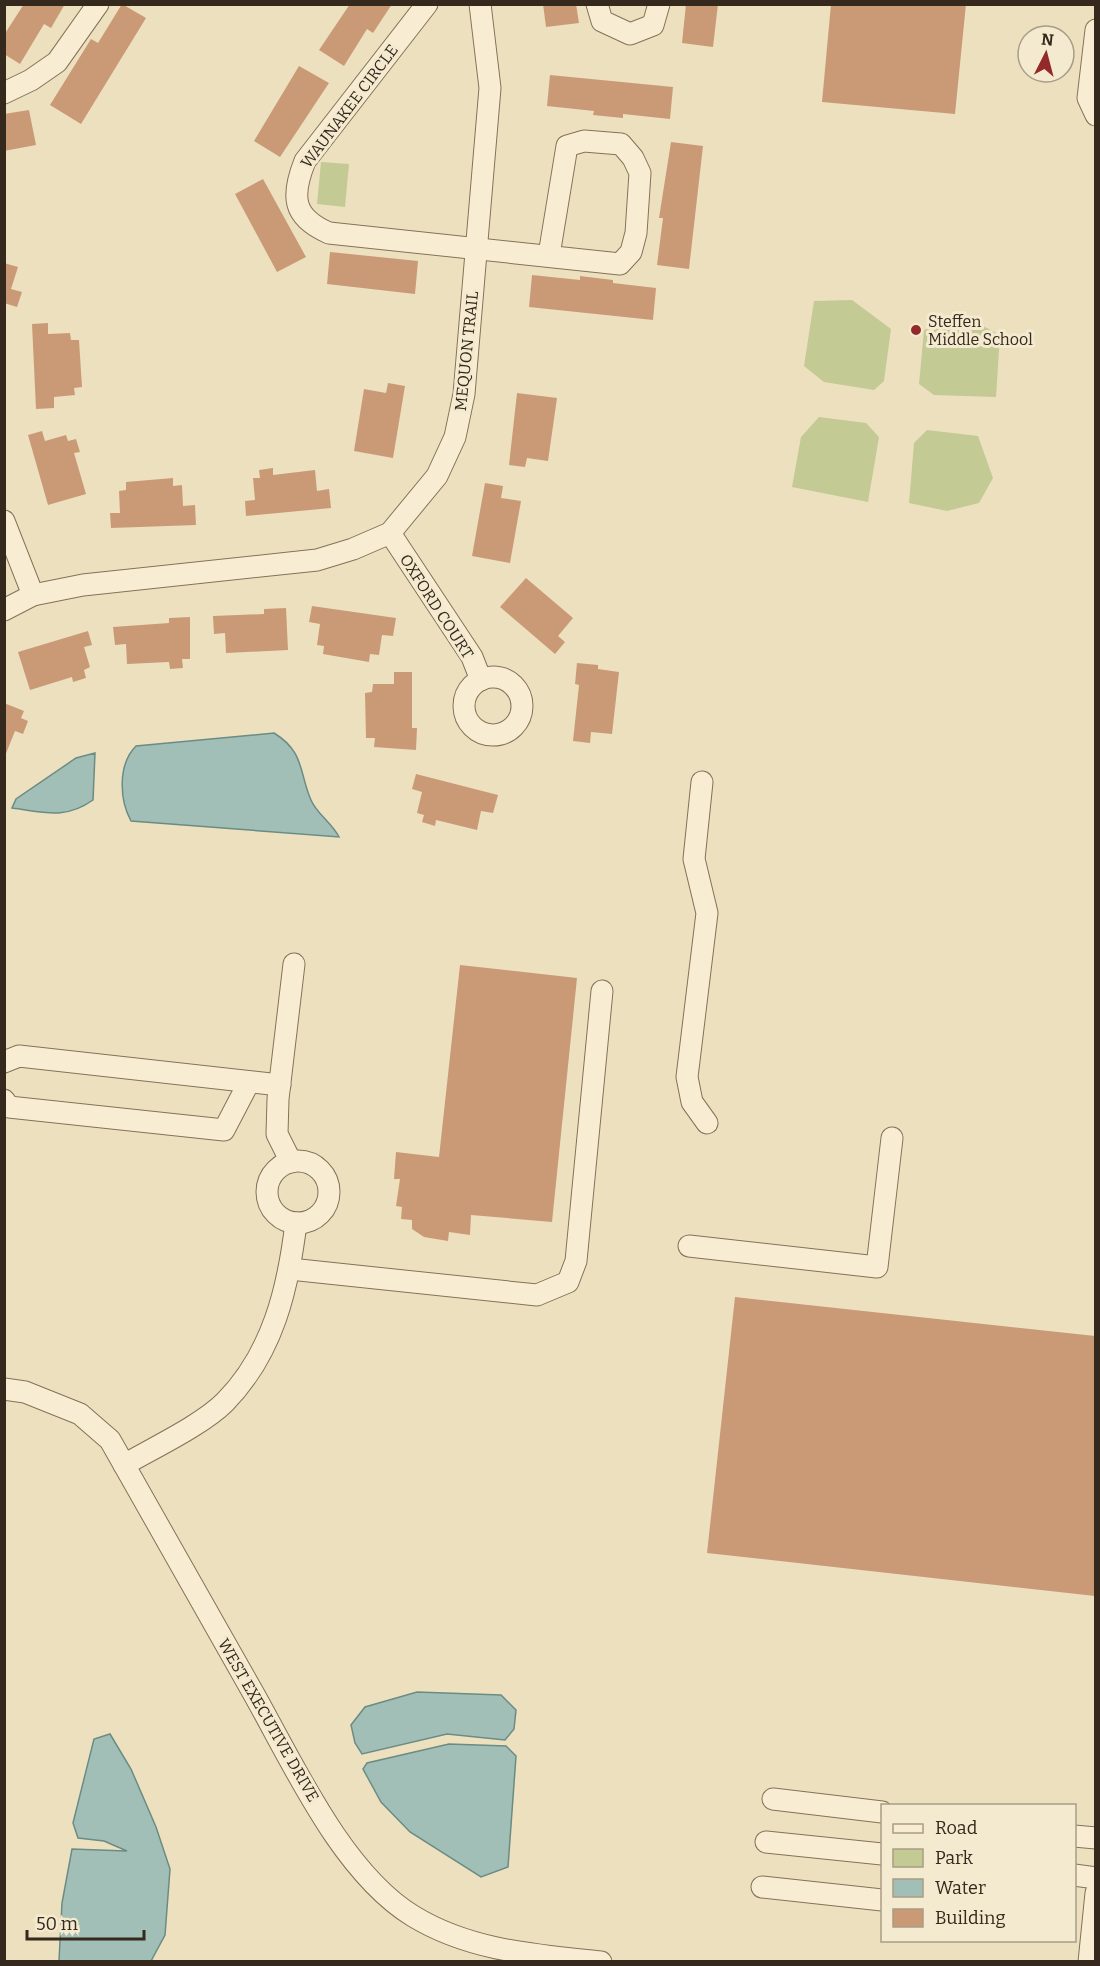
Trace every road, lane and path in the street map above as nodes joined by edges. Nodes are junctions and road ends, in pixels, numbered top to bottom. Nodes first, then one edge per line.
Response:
1 (98, 4) edge
2 (427, 4) edge
3 (480, 4) edge
4 (597, 4) edge
5 (659, 4) edge
6 (1095, 30) edge
7 (4, 93) edge
8 (1095, 115) edge
9 (476, 250) junction
10 (549, 255) junction
11 (4, 520) edge
12 (390, 533) junction
13 (33, 595) junction
14 (4, 610) edge
15 (481, 680) dead end
16 (702, 782) dead end
17 (294, 964) dead end
18 (602, 991) dead end
19 (4, 1062) edge
20 (249, 1082) junction
21 (280, 1085) junction
22 (4, 1100) edge
23 (707, 1123) dead end
24 (892, 1138) dead end
25 (291, 1162) junction
26 (296, 1223) junction
27 (689, 1246) dead end
28 (290, 1269) junction
29 (4, 1389) edge
30 (124, 1466) junction
31 (773, 1799) dead end
32 (881, 1812) edge
33 (1076, 1836) edge
34 (1095, 1838) edge
35 (766, 1842) dead end
36 (881, 1854) edge
37 (1076, 1875) edge
38 (1095, 1878) edge
39 (762, 1887) dead end
40 (1095, 1893) edge
41 (881, 1900) edge
42 (1089, 1925) edge
43 (570, 1960) edge
44 (601, 1962) edge
45 (1089, 1962) edge

1 - 7 street
2 - 9 street, WAUNAKEE CIRCLE
3 - 9 street, MEQUON TRAIL
4 - 5 street
6 - 8 street
9 - 10 street, WAUNAKEE CIRCLE
9 - 12 street, MEQUON TRAIL
10 - 10 street, WAUNAKEE CIRCLE
11 - 13 street
12 - 13 street, MEQUON TRAIL
12 - 15 street, OXFORD COURT
13 - 14 street, MEQUON TRAIL
16 - 23 street
17 - 21 street
18 - 28 street
19 - 20 street
20 - 21 street
20 - 22 street
21 - 25 street
24 - 27 street
25 - 26 street
25 - 26 street
26 - 28 street
28 - 30 street
29 - 30 street, WEST EXECUTIVE DRIVE
30 - 43 street, WEST EXECUTIVE DRIVE
31 - 32 street
33 - 34 street
35 - 36 street
37 - 38 street
39 - 41 street
40 - 42 street
42 - 45 street
43 - 44 street, WEST EXECUTIVE DRIVE

